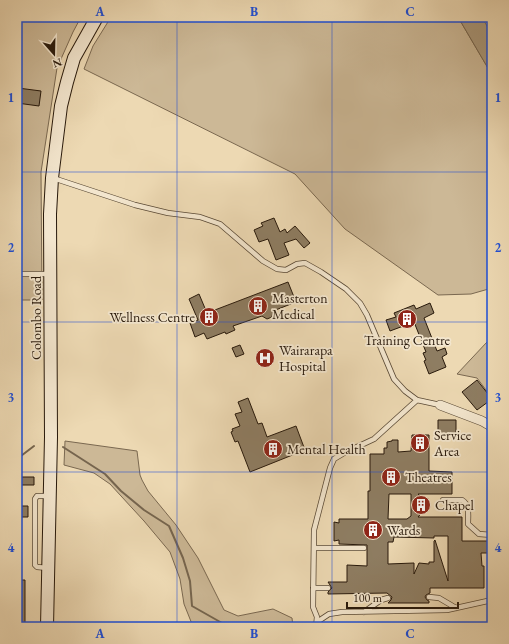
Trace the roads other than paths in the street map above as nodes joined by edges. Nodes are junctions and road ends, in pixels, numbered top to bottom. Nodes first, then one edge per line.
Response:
1 (97, 17) edge
2 (52, 178) junction
3 (17, 274) edge
4 (51, 274) junction
5 (417, 400) junction
6 (440, 405) joint
7 (492, 427) edge
8 (443, 500) dead end
9 (492, 535) edge
10 (314, 548) junction
11 (364, 548) dead end
12 (314, 588) junction
13 (328, 588) dead end
14 (429, 597) dead end
15 (388, 598) dead end
16 (492, 600) edge
17 (456, 608) junction
18 (364, 612) junction
19 (317, 625) edge
20 (47, 627) edge

1 - 2 street, Colombo Road
2 - 4 street, Colombo Road
2 - 5 lane
3 - 4 lane
4 - 20 street, Colombo Road
5 - 6 lane
5 - 10 lane
6 - 7 street
8 - 9 lane
10 - 11 lane
10 - 12 lane
12 - 13 lane
12 - 19 lane
14 - 17 lane
15 - 18 lane
16 - 17 lane
17 - 18 lane
18 - 19 lane

